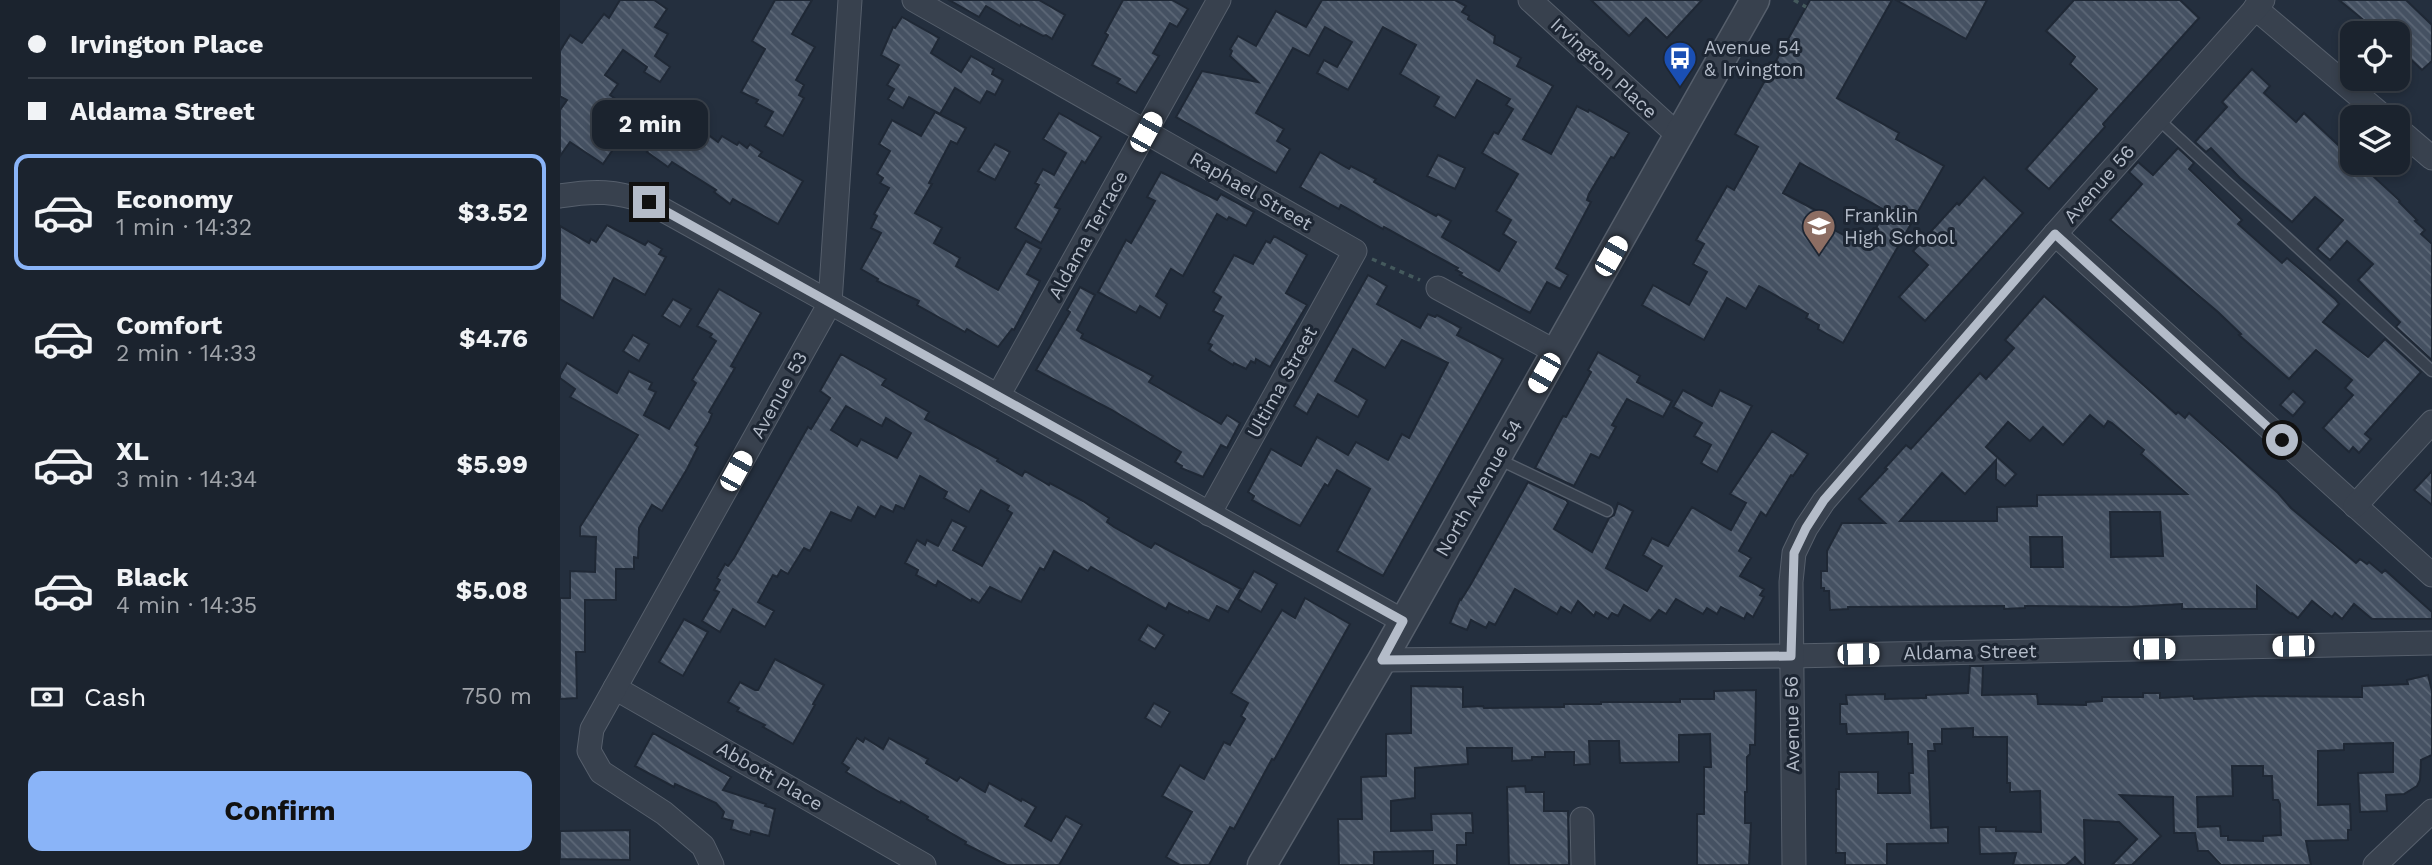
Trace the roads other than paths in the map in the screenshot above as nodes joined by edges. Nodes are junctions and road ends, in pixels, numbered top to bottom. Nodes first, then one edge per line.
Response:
1 (850, 0) edge
2 (914, 0) edge
3 (1219, 0) edge
4 (1530, 0) edge
5 (1755, 0) edge
6 (2259, 4) edge
7 (2371, 105) edge
8 (2157, 118) junction
9 (1146, 132) junction
10 (1678, 136) junction
11 (2410, 139) edge
12 (2432, 158) edge
13 (560, 196) edge
14 (2055, 234) junction
15 (1355, 251) joint
16 (1438, 288) road end
17 (830, 303) junction
18 (1556, 352) junction
19 (2432, 371) edge
20 (998, 396) junction
21 (2432, 422) edge
22 (1496, 458) junction
23 (2355, 506) junction
24 (1607, 511) dead end
25 (1209, 514) junction
26 (2432, 575) edge
27 (1403, 621) junction
28 (2432, 643) edge
29 (1791, 656) junction
30 (1382, 660) junction
31 (615, 688) junction
32 (2432, 811) edge
33 (1582, 819) dead end
34 (712, 865) edge
35 (924, 865) edge
36 (1262, 865) edge
37 (1583, 865) edge
38 (1794, 865) edge
39 (2375, 865) edge

1 - 17 street, Avenue 53
2 - 9 street, Raphael Street
3 - 9 street, Aldama Terrace
4 - 10 street, Irvington Place
5 - 10 street, North Avenue 54
6 - 7 street
6 - 8 street, Avenue 56
8 - 14 street, Avenue 56
8 - 19 lane
9 - 15 street, Raphael Street
9 - 20 street, Aldama Terrace
10 - 18 street, North Avenue 54
11 - 12 street
13 - 17 street
14 - 23 street
14 - 29 street, Avenue 56
15 - 25 street, Ultima Street
16 - 18 street
17 - 20 street
17 - 31 street, Avenue 53
18 - 22 street, North Avenue 54
20 - 25 street
21 - 23 street
22 - 24 lane
22 - 27 street, North Avenue 54
23 - 26 street
25 - 27 street
27 - 30 street, North Avenue 54
28 - 29 street, Aldama Street
29 - 30 street, Aldama Street
29 - 38 street, Avenue 56
30 - 36 street, North Avenue 54
31 - 34 street, Avenue 53
31 - 35 street, Abbott Place
32 - 39 street
33 - 37 street

